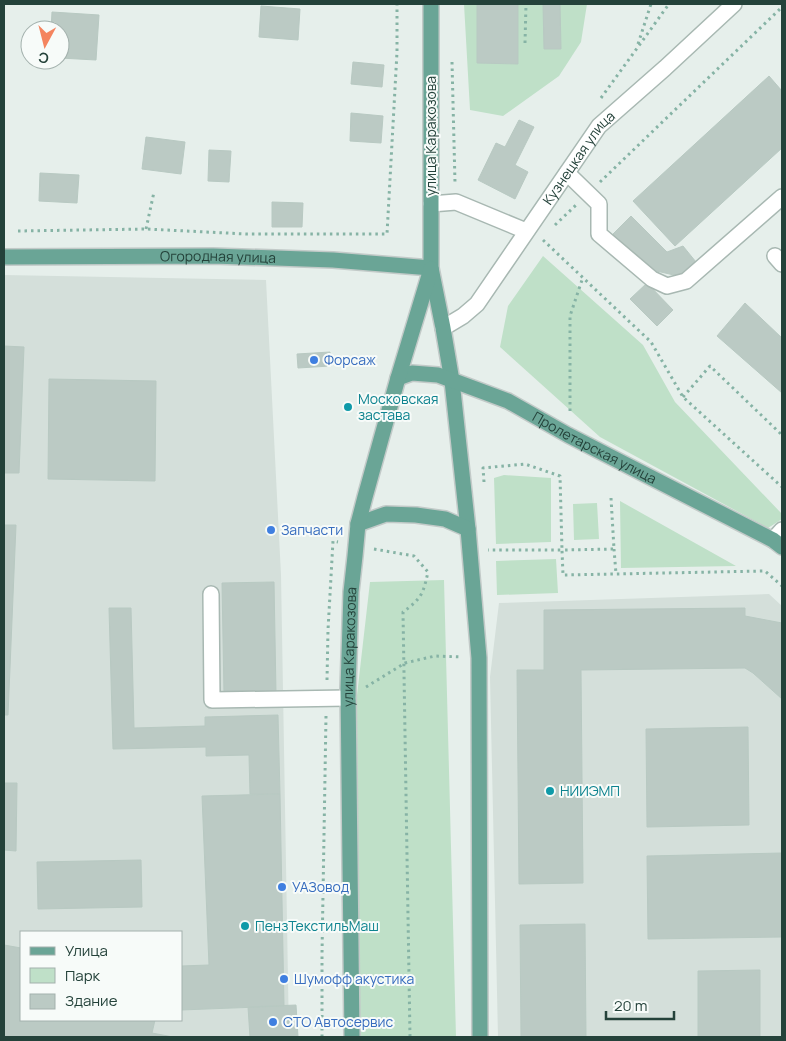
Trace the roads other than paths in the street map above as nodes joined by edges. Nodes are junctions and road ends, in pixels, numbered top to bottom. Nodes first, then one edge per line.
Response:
1 (432, 4) edge
2 (734, 4) edge
3 (567, 173) junction
4 (782, 197) edge
5 (431, 204) junction
6 (526, 231) junction
7 (4, 257) edge
8 (431, 268) junction
9 (443, 328) junction
10 (398, 378) junction
11 (452, 381) junction
12 (358, 524) junction
13 (468, 529) junction
14 (779, 539) edge
15 (211, 594) dead end
16 (348, 698) junction
17 (352, 1037) edge
18 (480, 1037) edge

1 - 5 main road, улица Каракозова
2 - 3 street, Кузнецкая улица
3 - 4 street
3 - 6 street, Кузнецкая улица
5 - 6 street
5 - 8 main road, улица Каракозова
6 - 9 street, Кузнецкая улица
7 - 8 main road, Огородная улица
8 - 9 main road, улица Каракозова
8 - 10 main road, улица Каракозова
9 - 11 main road, улица Каракозова
10 - 11 main road, Пролетарская улица
10 - 12 main road, улица Каракозова
11 - 13 main road, улица Каракозова
11 - 14 main road, Пролетарская улица
12 - 13 main road
12 - 16 main road, улица Каракозова
13 - 18 main road, улица Каракозова
15 - 16 street
16 - 17 main road, улица Каракозова

